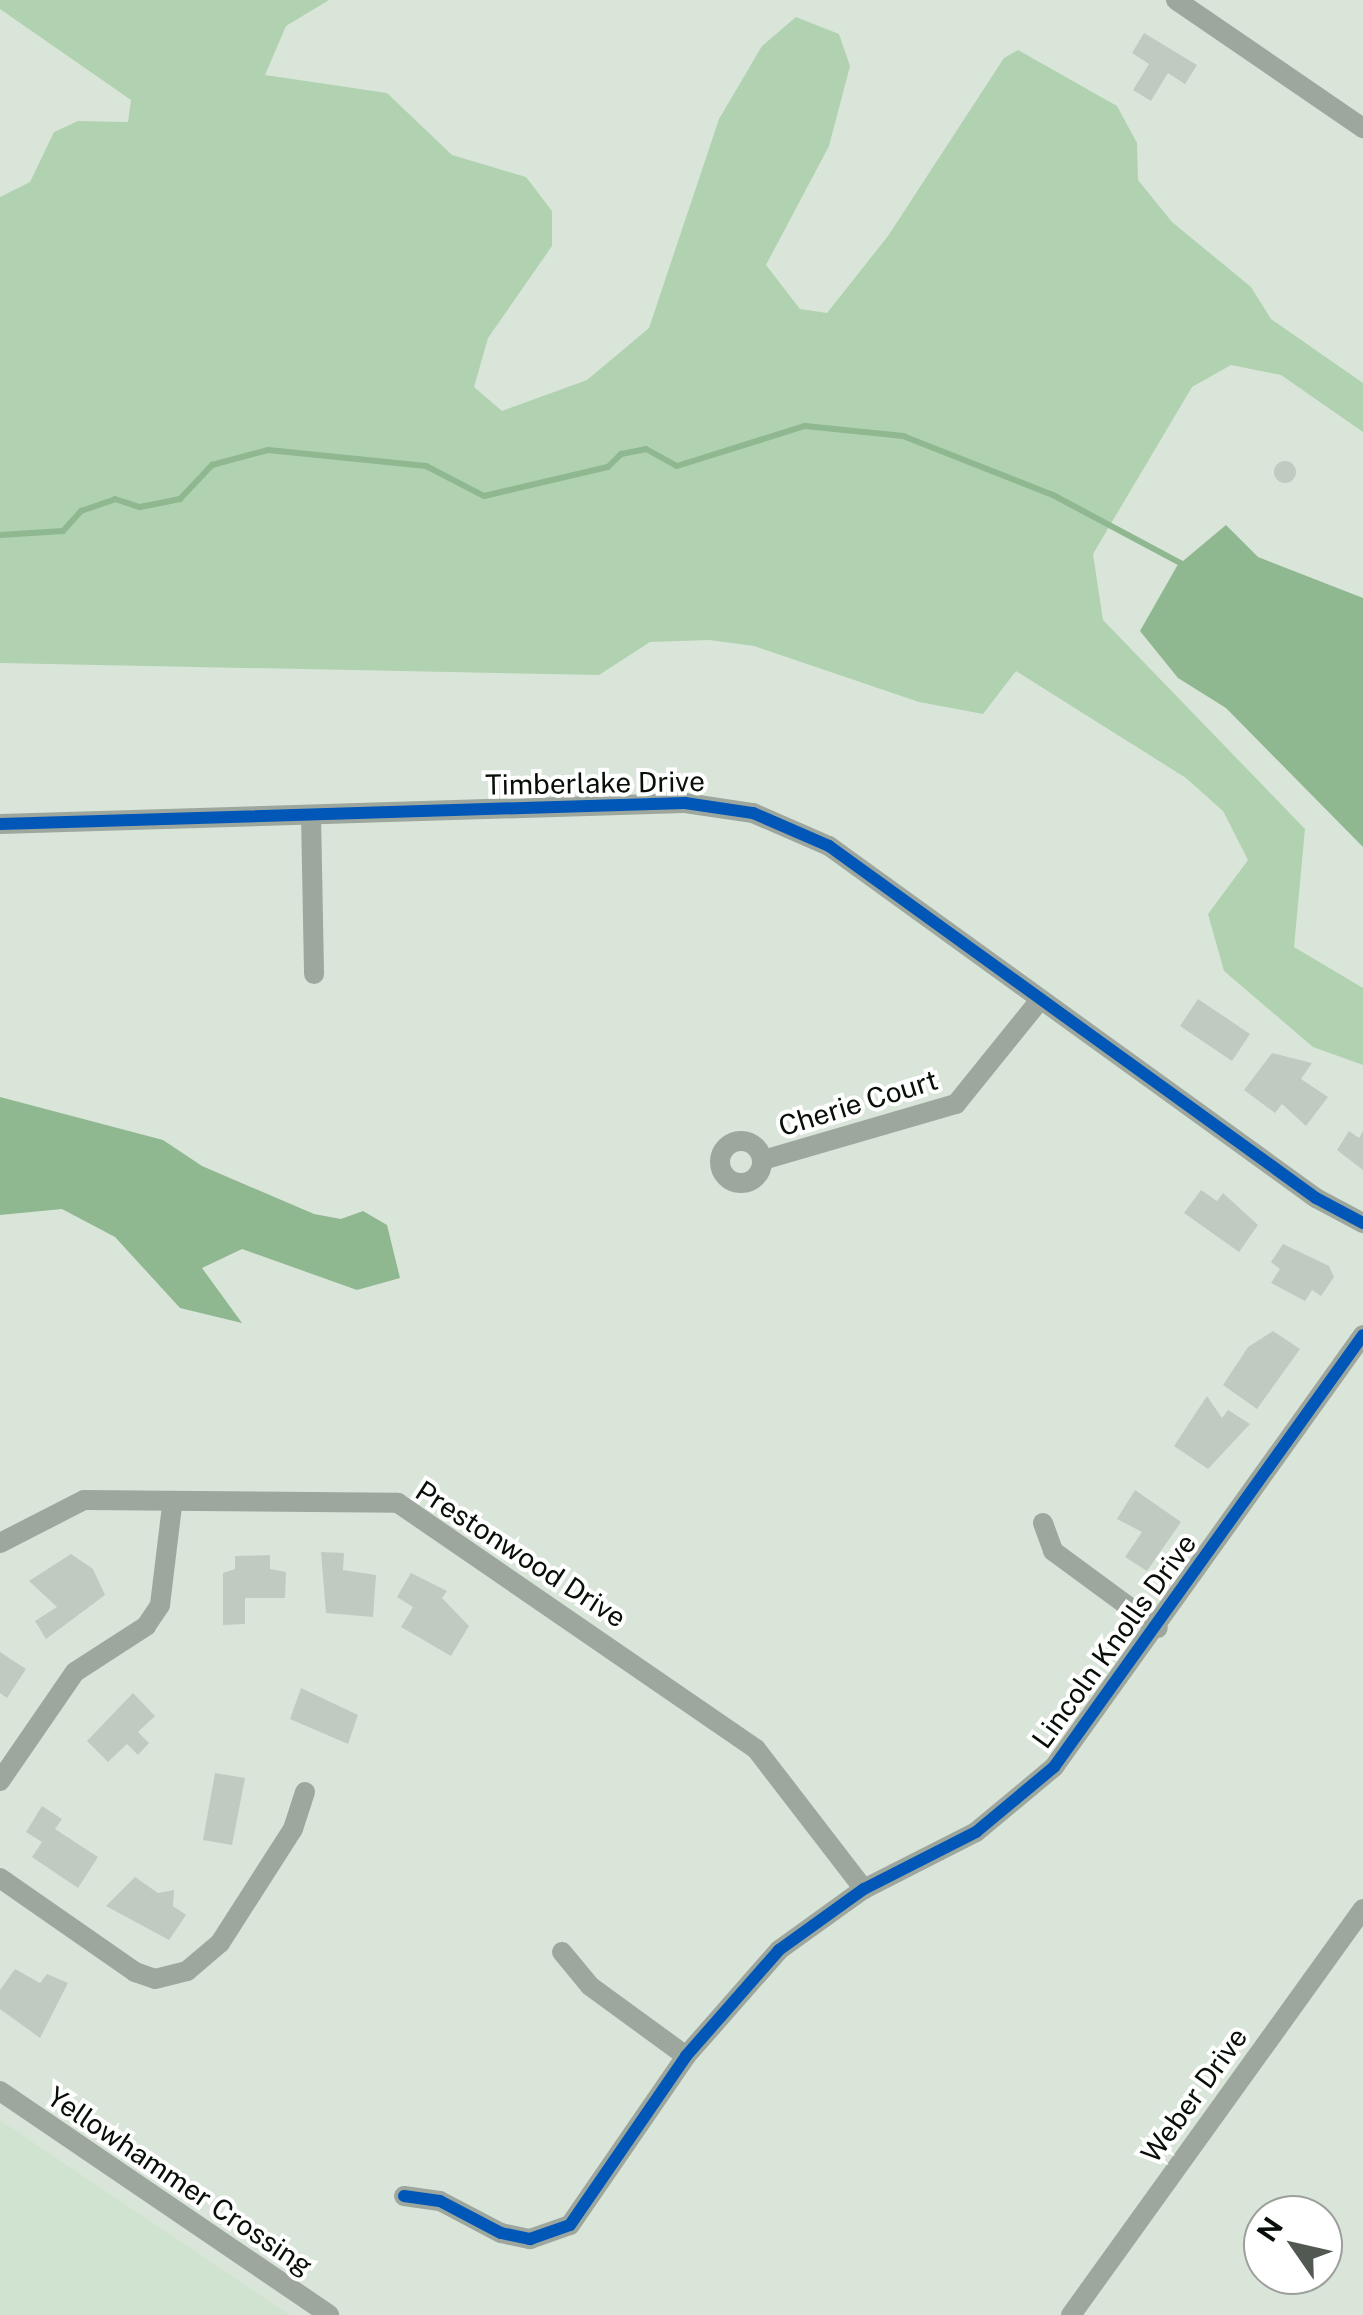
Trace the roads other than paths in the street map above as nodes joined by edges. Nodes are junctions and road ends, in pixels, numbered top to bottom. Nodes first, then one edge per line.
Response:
1 (1176, 0) edge
2 (1363, 128) edge
3 (311, 815) junction
4 (0, 824) edge
5 (314, 974) dead end
6 (1040, 1000) junction
7 (763, 1160) dead end
8 (1363, 1223) edge
9 (1363, 1336) edge
10 (172, 1506) junction
11 (1043, 1523) dead end
12 (0, 1543) edge
13 (1158, 1628) junction
14 (0, 1781) edge
15 (305, 1792) dead end
16 (0, 1878) edge
17 (864, 1888) junction
18 (1363, 1909) edge
19 (562, 1952) dead end
20 (686, 2056) junction
21 (0, 2091) edge
22 (404, 2196) dead end
23 (329, 2315) edge
24 (1070, 2315) edge

1 - 2 street
3 - 4 street, Timberlake Drive
3 - 5 street
3 - 6 street, Timberlake Drive
6 - 7 street, Cherie Court
6 - 8 street, Timberlake Drive
9 - 13 street, Lincoln Knolls Drive
10 - 12 street, Prestonwood Drive
10 - 14 street
10 - 17 street, Prestonwood Drive
11 - 13 street
13 - 17 street, Lincoln Knolls Drive
15 - 16 street
17 - 20 street, Lincoln Knolls Drive
18 - 24 street, Weber Drive
19 - 20 street
20 - 22 street, Lincoln Knolls Drive
21 - 23 street, Yellowhammer Crossing

